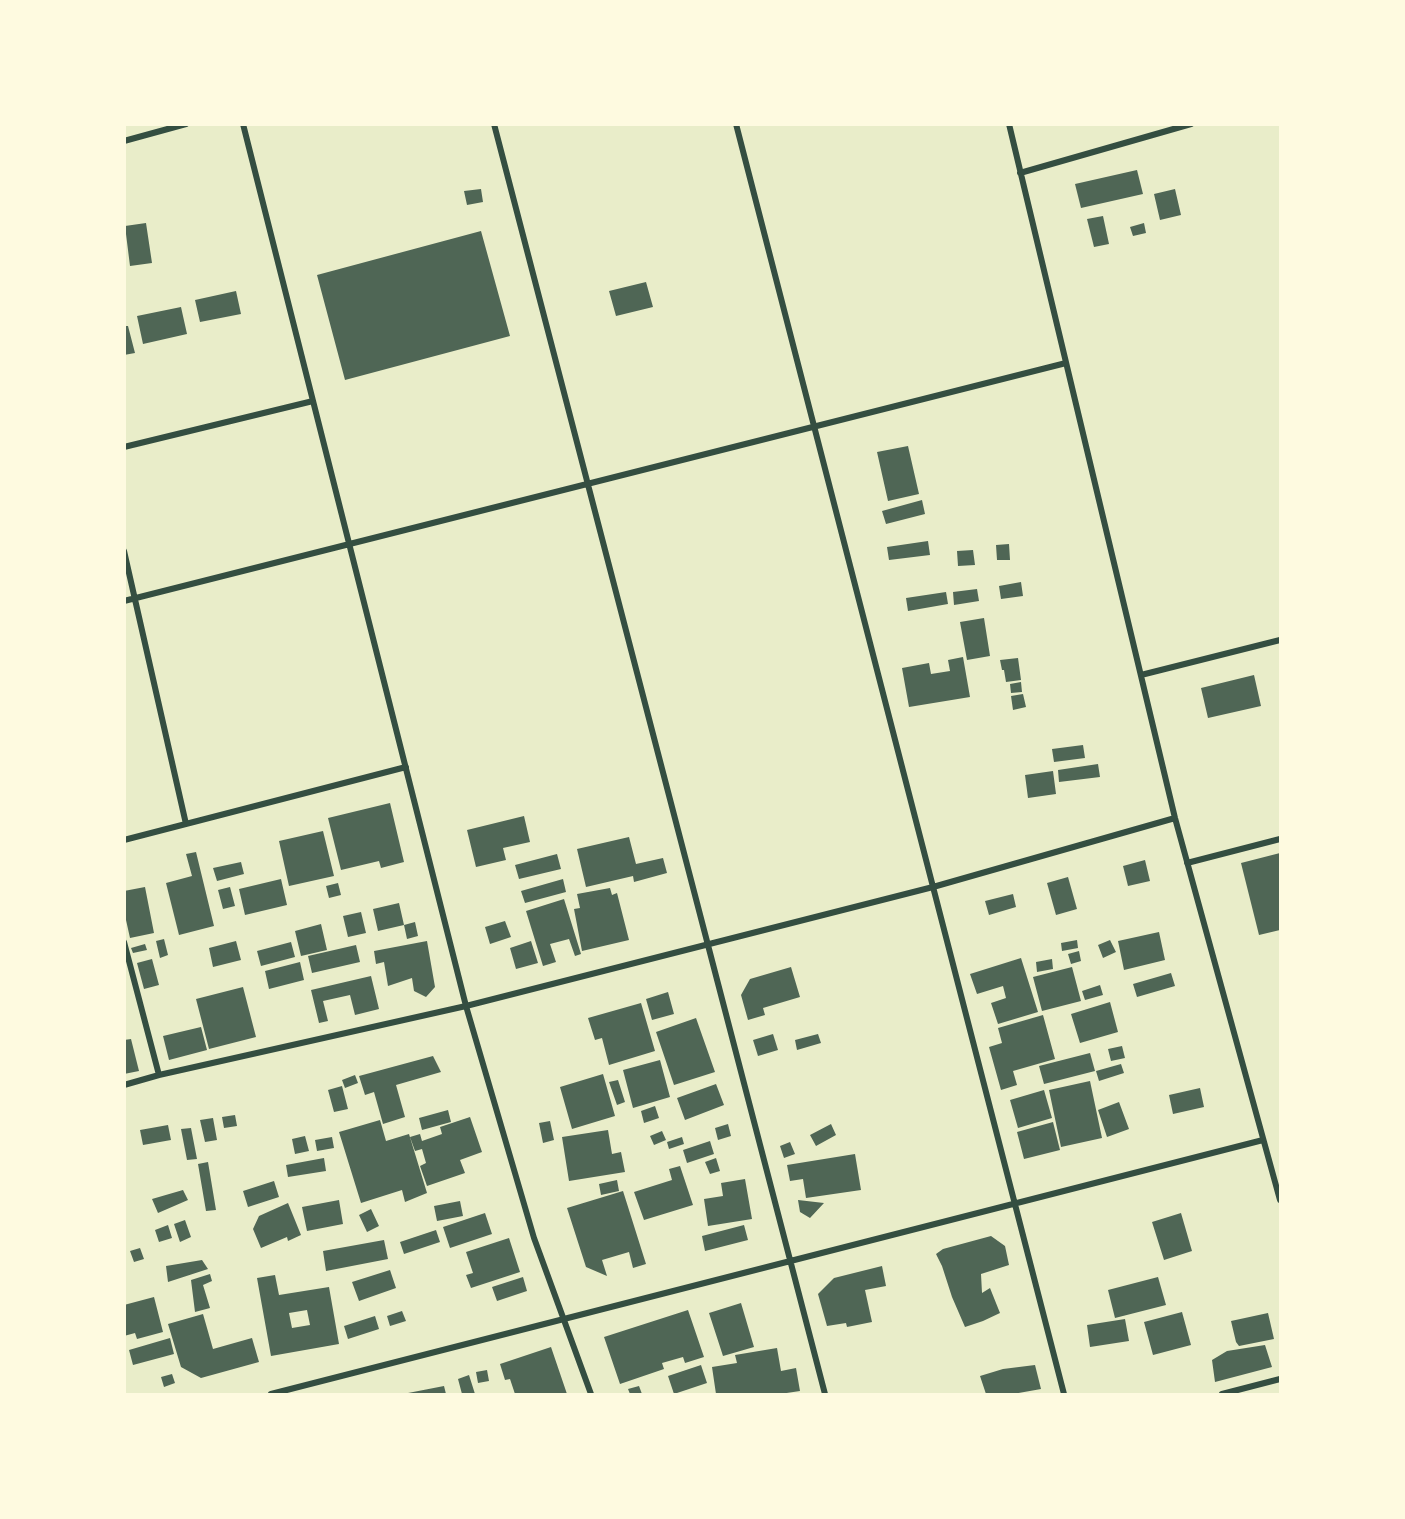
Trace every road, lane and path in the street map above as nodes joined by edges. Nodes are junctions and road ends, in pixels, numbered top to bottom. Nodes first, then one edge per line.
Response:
1 (186, 124) edge
2 (243, 124) edge
3 (494, 124) edge
4 (736, 124) edge
5 (1009, 124) edge
6 (1191, 124) edge
7 (124, 141) edge
8 (1020, 173) junction
9 (1066, 363) junction
10 (313, 401) junction
11 (814, 427) junction
12 (124, 447) edge
13 (588, 485) junction
14 (349, 545) junction
15 (124, 551) edge
16 (135, 599) junction
17 (124, 601) edge
18 (1281, 640) edge
19 (1141, 675) junction
20 (406, 767) junction
21 (1175, 818) junction
22 (186, 824) junction
23 (1281, 838) edge
24 (124, 840) edge
25 (1187, 863) junction
26 (933, 886) junction
27 (124, 942) edge
28 (708, 945) junction
29 (466, 1006) junction
30 (159, 1075) junction
31 (124, 1085) edge
32 (1263, 1140) junction
33 (1281, 1200) edge
34 (1015, 1204) junction
35 (790, 1261) junction
36 (564, 1319) junction
37 (1281, 1379) edge
38 (271, 1395) edge
39 (591, 1395) edge
40 (825, 1395) edge
41 (1064, 1395) edge
42 (1222, 1395) edge

1 - 7 street
2 - 10 street
3 - 13 street
4 - 11 street
5 - 8 street
6 - 8 street
8 - 9 street
9 - 11 street
9 - 19 street
10 - 12 street
10 - 14 street
11 - 13 street
11 - 26 street
13 - 14 street
13 - 28 street
14 - 16 street
14 - 20 street
15 - 16 street
16 - 17 street
16 - 22 street
18 - 19 street
19 - 21 street
20 - 22 street
20 - 29 street
21 - 25 street
21 - 26 street
22 - 24 street
23 - 25 street
25 - 32 street
26 - 28 street
26 - 34 street
27 - 30 street
28 - 29 street
28 - 35 street
29 - 30 street
29 - 36 street
30 - 31 street
32 - 33 street
32 - 34 street
34 - 35 street
34 - 41 street
35 - 36 street
35 - 40 street
36 - 38 street
36 - 39 street
37 - 42 street

